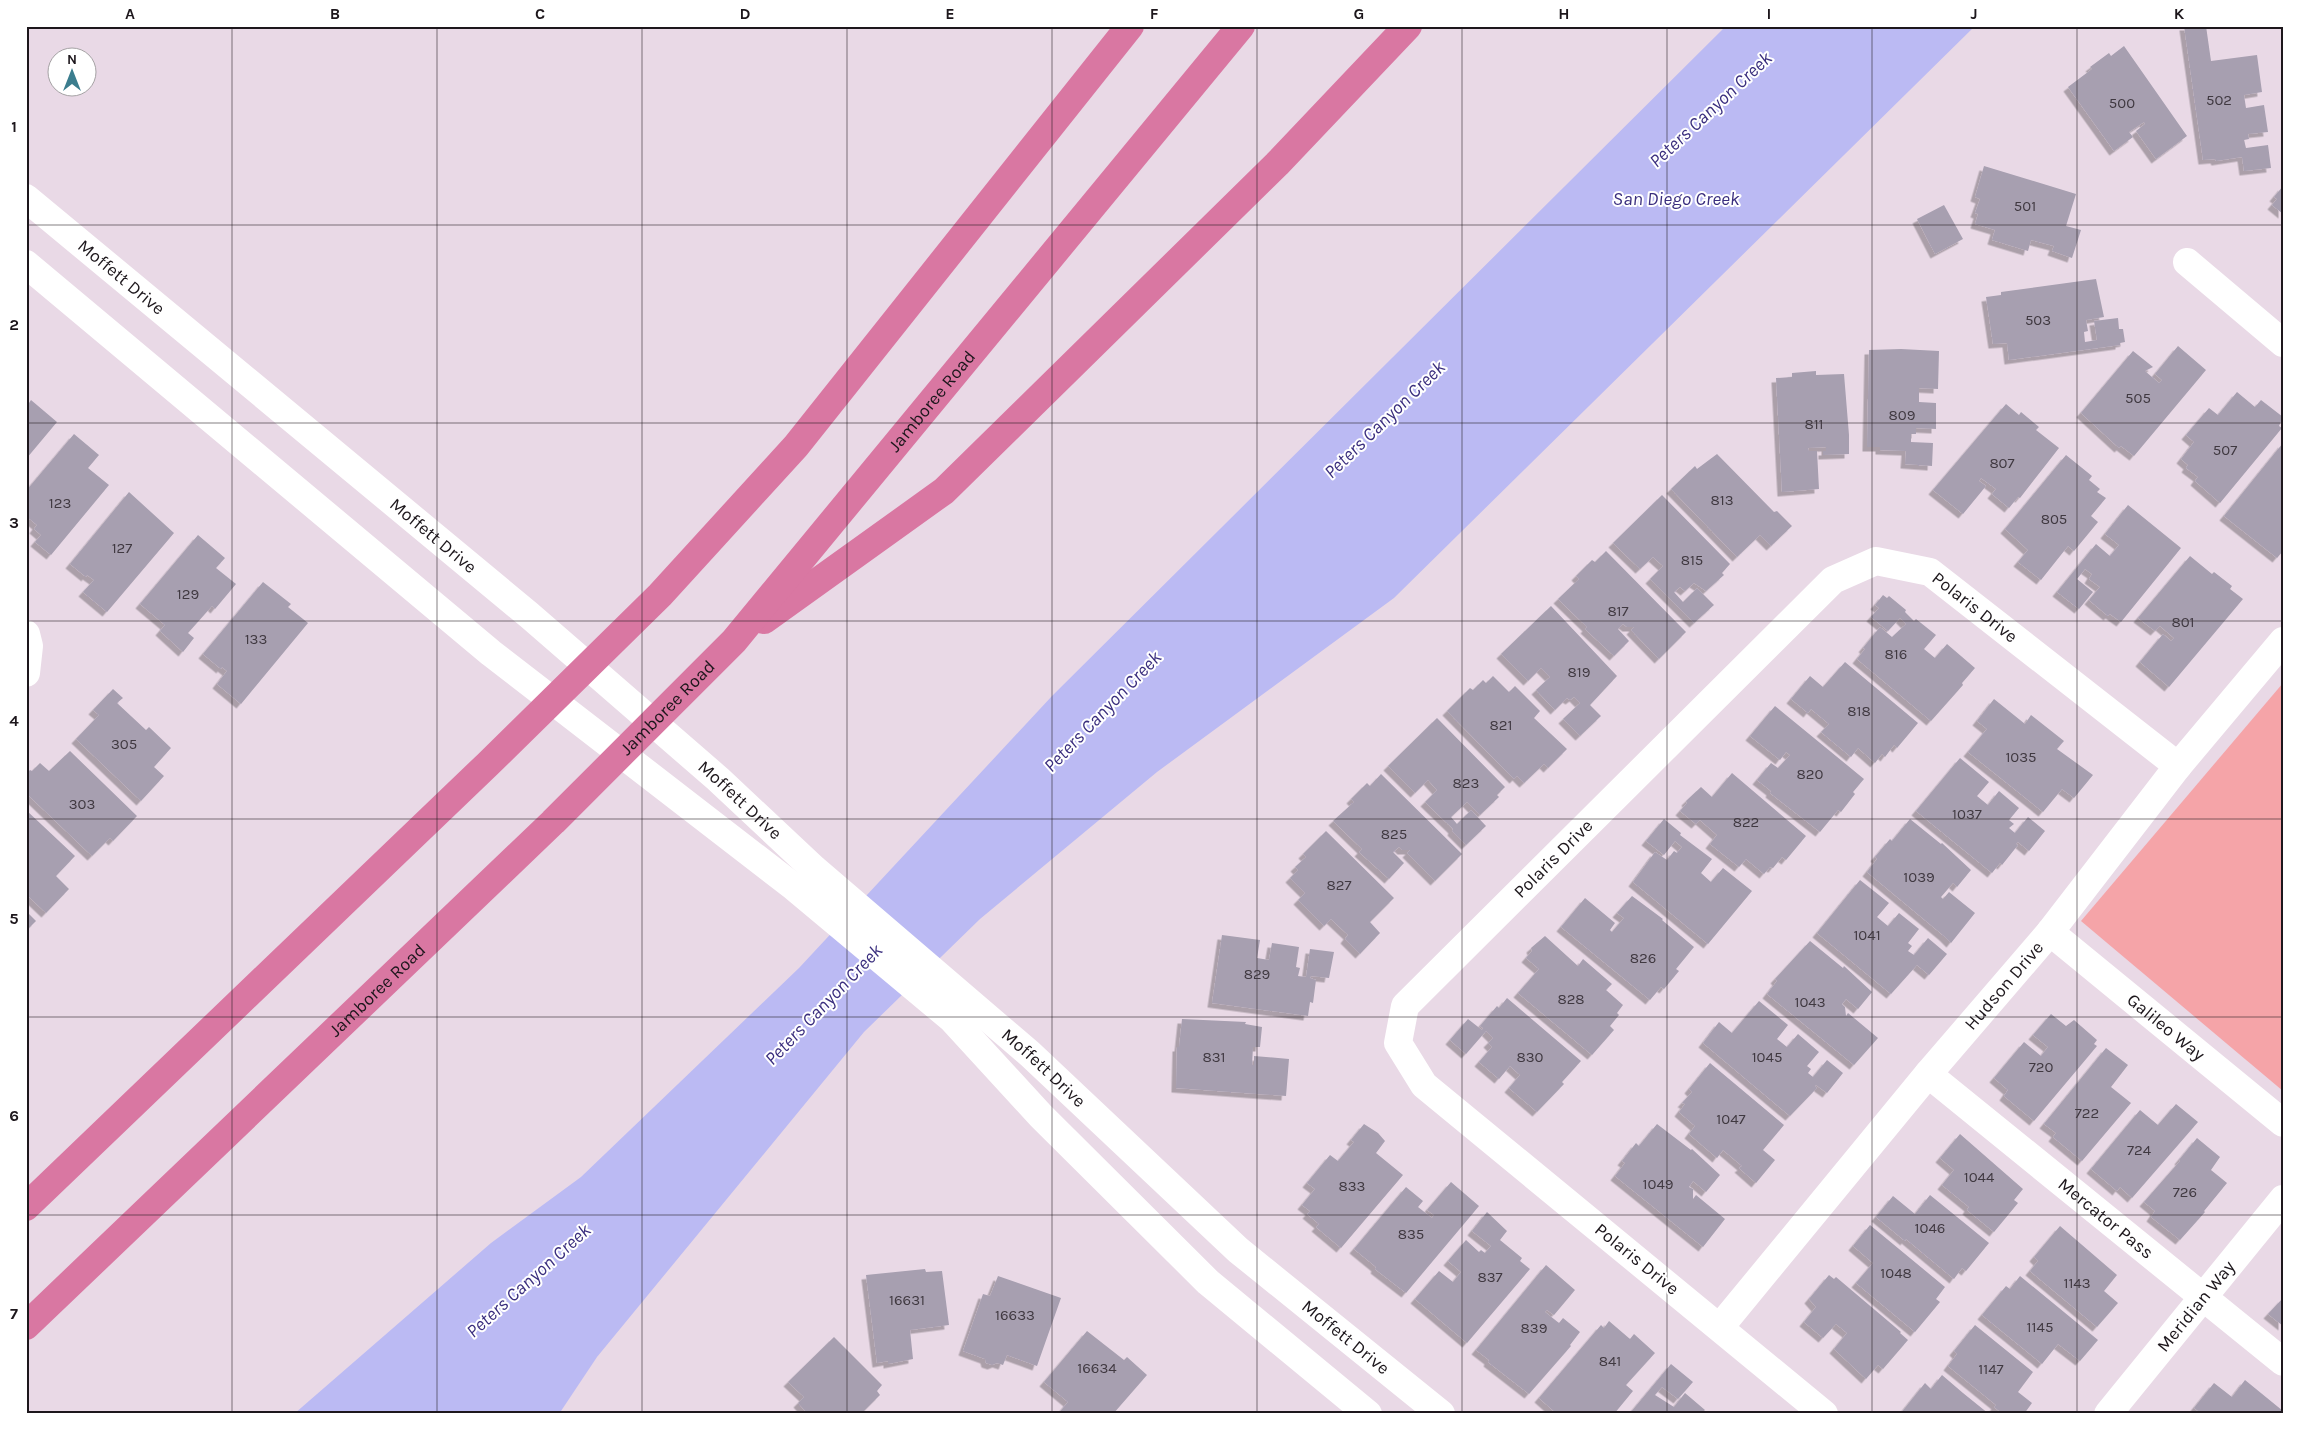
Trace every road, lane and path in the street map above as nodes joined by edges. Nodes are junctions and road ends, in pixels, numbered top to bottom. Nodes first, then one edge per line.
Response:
1 (1116, 26) edge
2 (1130, 26) edge
3 (1241, 26) edge
4 (1408, 26) edge
5 (1090, 74) junction
6 (26, 198) edge
7 (2187, 262) dead end
8 (26, 264) edge
9 (2283, 343) edge
10 (28, 640) edge
11 (734, 641) junction
12 (2283, 641) edge
13 (26, 673) edge
14 (2178, 766) junction
15 (2050, 932) junction
16 (961, 1011) junction
17 (1928, 1074) junction
18 (2283, 1123) edge
19 (2283, 1199) edge
20 (26, 1207) edge
21 (2203, 1298) junction
22 (26, 1326) edge
23 (1720, 1327) junction
24 (2283, 1362) edge
25 (1368, 1414) edge
26 (1441, 1414) edge
27 (1824, 1414) edge
28 (2108, 1414) edge

1 - 5 highway
2 - 5 highway
3 - 11 highway, Jamboree Road
4 - 11 highway
5 - 20 highway
6 - 16 street, Moffett Drive
7 - 9 street
8 - 16 street, Moffett Drive
10 - 13 street
11 - 22 highway, Jamboree Road
12 - 14 street, Hudson Drive
14 - 15 street, Hudson Drive
14 - 23 street, Polaris Drive
15 - 17 street, Hudson Drive
15 - 18 street, Galileo Way
16 - 25 street, Moffett Drive
16 - 26 street, Moffett Drive
17 - 21 street, Mercator Pass
17 - 23 street, Hudson Drive
19 - 21 street, Meridian Way
21 - 24 street, Mercator Pass
21 - 28 street, Meridian Way
23 - 27 street, Polaris Drive

